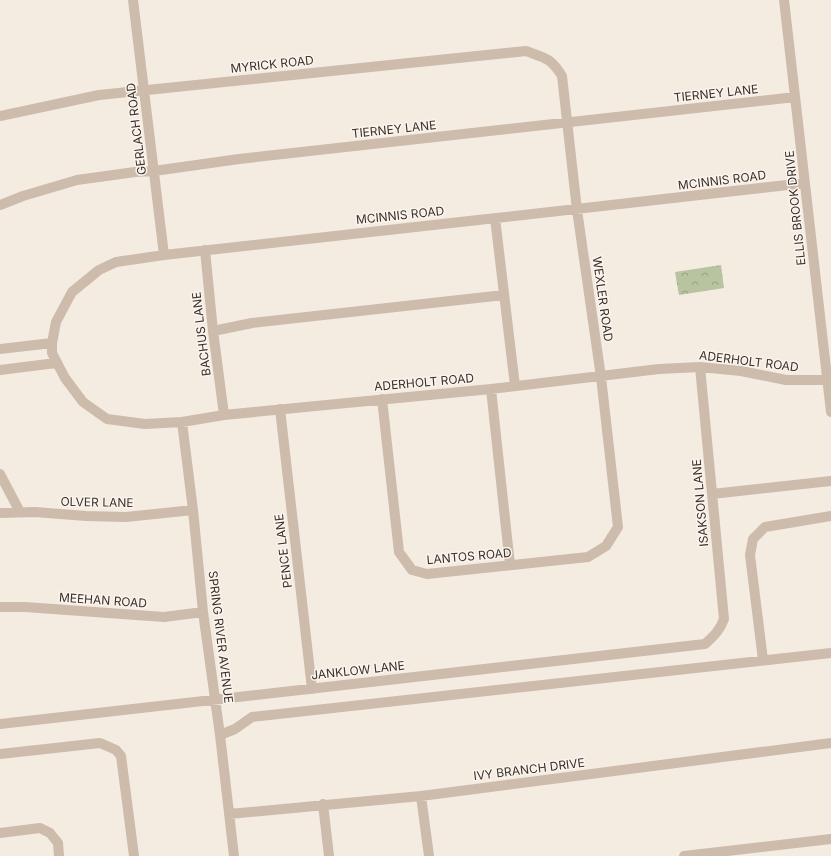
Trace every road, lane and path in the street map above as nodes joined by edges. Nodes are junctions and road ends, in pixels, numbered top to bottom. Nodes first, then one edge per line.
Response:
1 (133, 0) edge
2 (784, 0) edge
3 (547, 58) joint
4 (145, 90) junction
5 (795, 97) junction
6 (0, 116) edge
7 (567, 123) junction
8 (154, 171) junction
9 (805, 183) junction
10 (0, 205) edge
11 (577, 210) junction
12 (495, 218) junction
13 (205, 250) junction
14 (164, 255) junction
15 (504, 295) junction
16 (213, 331) junction
17 (52, 348) junction
18 (0, 350) edge
19 (56, 363) junction
20 (700, 367) junction
21 (0, 370) edge
22 (602, 377) junction
23 (829, 381) edge
24 (515, 386) junction
25 (490, 389) junction
26 (382, 399) junction
27 (280, 409) junction
28 (831, 412) edge
29 (224, 415) junction
30 (182, 422) junction
31 (0, 474) edge
32 (831, 481) edge
33 (712, 494) junction
34 (193, 510) junction
35 (20, 512) junction
36 (0, 513) edge
37 (831, 516) edge
38 (606, 546) joint
39 (510, 565) junction
40 (0, 607) edge
41 (204, 612) junction
42 (716, 635) joint
43 (831, 653) edge
44 (763, 660) junction
45 (312, 689) junction
46 (215, 700) junction
47 (0, 724) edge
48 (220, 735) junction
49 (831, 743) edge
50 (0, 754) edge
51 (421, 796) junction
52 (323, 804) junction
53 (229, 814) junction
54 (0, 833) edge
55 (831, 839) edge
56 (60, 856) edge
57 (134, 856) edge
58 (234, 856) edge
59 (329, 856) edge
60 (429, 856) edge
61 (684, 856) edge

1 - 4 street, GERLACH ROAD
2 - 5 street, ELLIS BROOK DRIVE
3 - 4 street, MYRICK ROAD
3 - 7 street, WEXLER ROAD
4 - 6 street, MYRICK ROAD
4 - 8 street, GERLACH ROAD
5 - 7 street, TIERNEY LANE
5 - 9 street, ELLIS BROOK DRIVE
7 - 8 street, TIERNEY LANE
7 - 11 street, WEXLER ROAD
8 - 10 street, TIERNEY LANE
8 - 14 street, GERLACH ROAD
9 - 11 street, MCINNIS ROAD
9 - 23 street, ELLIS BROOK DRIVE
11 - 12 street, MCINNIS ROAD
11 - 22 street, WEXLER ROAD
12 - 13 street, MCINNIS ROAD
12 - 15 street
13 - 14 street, MCINNIS ROAD
13 - 16 street, BACHUS LANE
14 - 17 street, MCINNIS ROAD
15 - 16 street
15 - 24 street
16 - 29 street, BACHUS LANE
17 - 18 street
17 - 19 street, ADERHOLT ROAD
19 - 21 street
19 - 30 street, ADERHOLT ROAD
20 - 22 street, ADERHOLT ROAD
20 - 23 street, ADERHOLT ROAD
20 - 33 street, ISAKSON LANE
22 - 24 street, ADERHOLT ROAD
22 - 38 street, WEXLER ROAD
23 - 28 street, ELLIS BROOK DRIVE
24 - 25 street, ADERHOLT ROAD
25 - 26 street, ADERHOLT ROAD
25 - 39 street
26 - 27 street, ADERHOLT ROAD
26 - 39 street, LANTOS ROAD
27 - 29 street, ADERHOLT ROAD
27 - 45 street, PENCE LANE
29 - 30 street, ADERHOLT ROAD
30 - 34 street, SPRING RIVER AVENUE
31 - 35 street
32 - 33 street
33 - 42 street, ISAKSON LANE
34 - 35 street, OLVER LANE
34 - 41 street, SPRING RIVER AVENUE
35 - 36 street, OLVER LANE
37 - 44 street
38 - 39 street, LANTOS ROAD
40 - 41 street, MEEHAN ROAD
41 - 46 street, SPRING RIVER AVENUE
42 - 45 street, JANKLOW LANE
43 - 44 street
44 - 48 street
45 - 46 street, JANKLOW LANE
46 - 47 street, JANKLOW LANE
46 - 48 street, SPRING RIVER AVENUE
48 - 53 street, SPRING RIVER AVENUE
49 - 51 street, IVY BRANCH DRIVE
50 - 57 street
51 - 52 street, IVY BRANCH DRIVE
51 - 60 street
52 - 53 street, IVY BRANCH DRIVE
52 - 59 street
53 - 58 street, SPRING RIVER AVENUE
54 - 56 street
55 - 61 street

